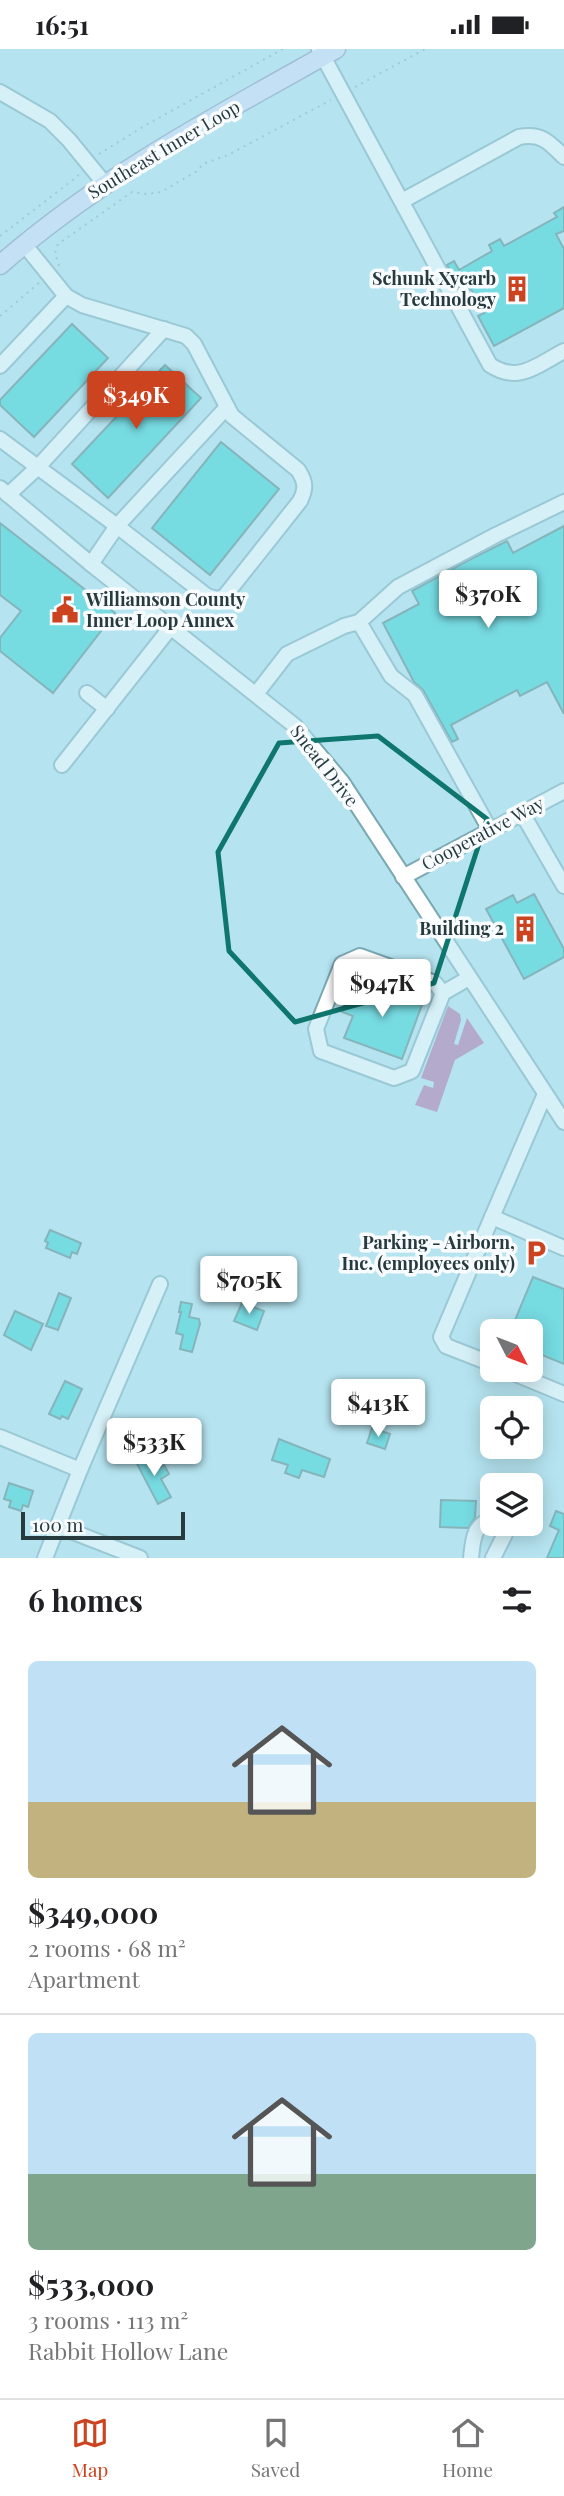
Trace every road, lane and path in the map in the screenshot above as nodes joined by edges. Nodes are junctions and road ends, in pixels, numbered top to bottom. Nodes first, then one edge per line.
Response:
1 (284, 49) edge
2 (425, 49) edge
3 (326, 51) edge
4 (348, 91) dead end
5 (0, 92) edge
6 (337, 97) dead end
7 (96, 156) dead end
8 (564, 157) edge
9 (77, 167) dead end
10 (105, 184) junction
11 (402, 201) junction
12 (0, 236) edge
13 (24, 244) junction
14 (0, 265) edge
15 (59, 267) dead end
16 (39, 283) dead end
17 (66, 296) junction
18 (0, 316) edge
19 (164, 329) junction
20 (564, 351) edge
21 (0, 366) edge
22 (227, 407) junction
23 (0, 439) edge
24 (38, 467) junction
25 (4, 491) edge
26 (564, 502) edge
27 (117, 526) junction
28 (91, 564) junction
29 (359, 622) junction
30 (171, 627) junction
31 (87, 693) dead end
32 (256, 694) junction
33 (107, 709) junction
34 (62, 765) dead end
35 (564, 791) edge
36 (522, 813) junction
37 (490, 830) junction
38 (403, 877) junction
39 (564, 886) edge
40 (469, 978) junction
41 (443, 993) junction
42 (545, 1094) junction
43 (564, 1122) edge
44 (492, 1217) junction
45 (564, 1248) edge
46 (160, 1284) dead end
47 (480, 1359) edge
48 (537, 1383) edge
49 (564, 1394) edge
50 (0, 1437) edge
51 (80, 1469) junction
52 (480, 1525) edge
53 (58, 1526) junction
54 (504, 1536) edge
55 (45, 1558) edge
56 (140, 1558) edge
57 (471, 1558) edge
58 (493, 1558) edge

1 - 7 path
2 - 4 path
3 - 10 main road, Southeast Inner Loop
3 - 11 street
5 - 10 street
6 - 15 path
8 - 11 street
9 - 12 path
10 - 13 main road, Southeast Inner Loop
11 - 20 street
13 - 14 main road, Southeast Inner Loop
13 - 17 street
16 - 18 path
17 - 19 street
17 - 21 street
19 - 22 street
19 - 24 street
22 - 27 street
22 - 27 street
23 - 24 street
24 - 25 street
24 - 27 street
25 - 28 street, Snead Drive
26 - 29 street
27 - 28 street
28 - 30 street, Snead Drive
29 - 32 street
29 - 37 street
30 - 32 street, Snead Drive
30 - 33 street
31 - 33 street
32 - 38 street, Snead Drive
33 - 34 street
35 - 36 street, Cooperative Way
36 - 37 street, Cooperative Way
36 - 39 street
37 - 38 street, Cooperative Way
38 - 40 street, Snead Drive
40 - 41 street
40 - 42 street, Snead Drive
41 - 41 street
42 - 43 street, Snead Drive
42 - 44 street
44 - 45 street
44 - 47 street
46 - 51 street
48 - 49 street
50 - 51 street
51 - 53 street
52 - 57 street
53 - 55 street
53 - 56 street
54 - 58 street

